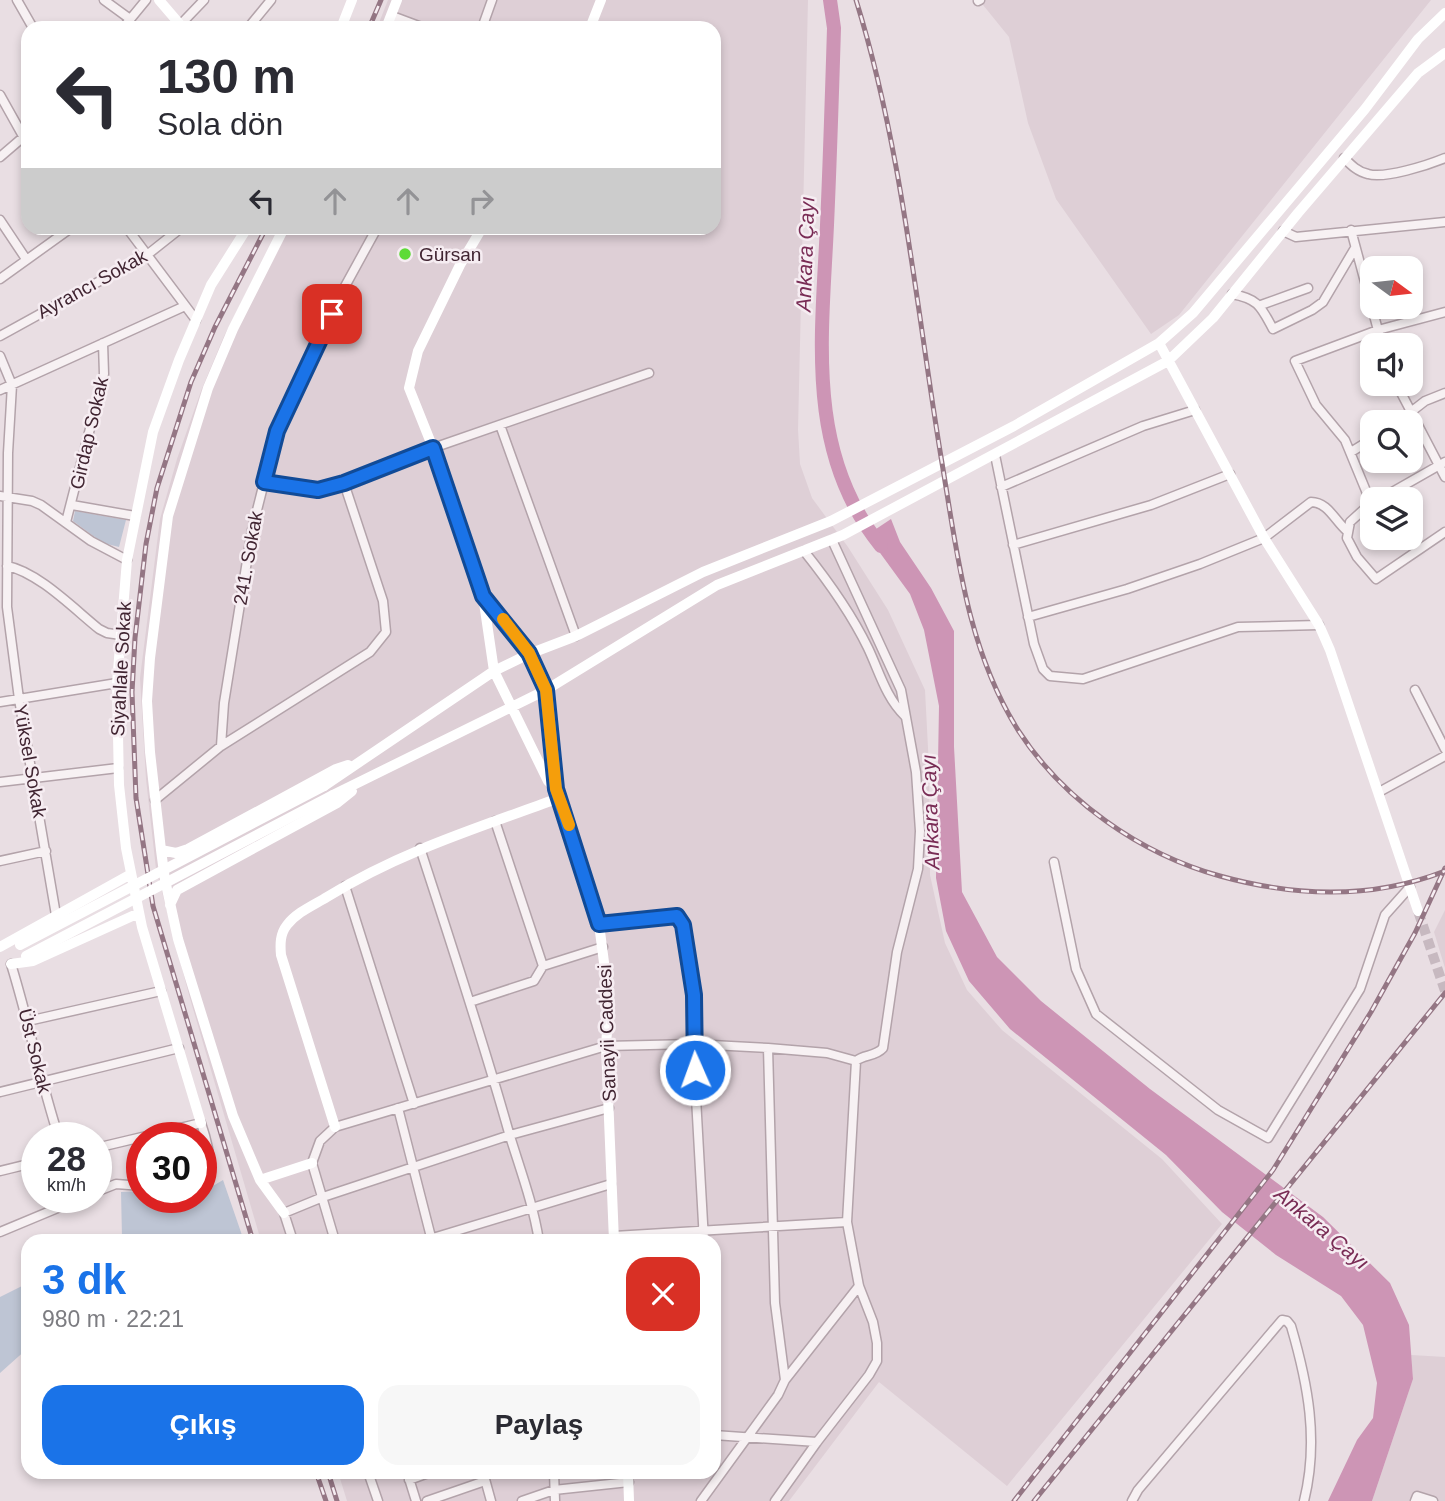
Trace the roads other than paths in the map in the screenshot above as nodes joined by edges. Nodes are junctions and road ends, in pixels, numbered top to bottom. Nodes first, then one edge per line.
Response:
1 (17, 0) edge
2 (104, 0) edge
3 (146, 0) edge
4 (159, 0) edge
5 (204, 0) edge
6 (271, 0) edge
7 (352, 0) edge
8 (397, 0) edge
9 (492, 0) edge
10 (601, 0) edge
11 (1445, 13) edge
12 (392, 16) junction
13 (130, 19) joint
14 (29, 21) edge
15 (176, 21) edge
16 (186, 21) edge
17 (254, 21) edge
18 (344, 21) edge
19 (390, 21) edge
20 (405, 21) edge
21 (484, 21) edge
22 (593, 21) edge
23 (1445, 53) edge
24 (0, 95) edge
25 (21, 130) edge
26 (21, 142) edge
27 (0, 157) edge
28 (1344, 158) junction
29 (1445, 158) edge
30 (0, 220) edge
31 (1445, 222) edge
32 (1351, 230) junction
33 (1283, 231) junction
34 (61, 235) edge
35 (132, 235) edge
36 (172, 235) edge
37 (243, 235) edge
38 (280, 235) edge
39 (373, 235) edge
40 (478, 235) edge
41 (1355, 248) junction
42 (147, 255) junction
43 (26, 259) junction
44 (0, 279) edge
45 (1308, 288) dead end
46 (1233, 294) junction
47 (1261, 305) junction
48 (185, 306) junction
49 (1445, 312) edge
50 (196, 320) junction
51 (1378, 330) junction
52 (1379, 333) edge
53 (0, 335) edge
54 (103, 343) junction
55 (1159, 344) junction
56 (0, 356) edge
57 (1168, 360) junction
58 (649, 373) dead end
59 (12, 385) junction
60 (0, 390) edge
61 (1445, 393) edge
62 (1195, 410) junction
63 (1415, 410) edge
64 (500, 425) junction
65 (1423, 434) edge
66 (1360, 446) edge
67 (433, 448) junction
68 (1351, 452) junction
69 (995, 455) junction
70 (1442, 463) edge
71 (1230, 474) junction
72 (1445, 477) edge
73 (264, 482) junction
74 (344, 483) junction
75 (1001, 487) junction
76 (1365, 487) edge
77 (1401, 487) edge
78 (4, 497) edge
79 (72, 505) junction
80 (1360, 512) edge
81 (135, 516) junction
82 (66, 522) junction
83 (1347, 531) junction
84 (1445, 532) edge
85 (837, 538) junction
86 (1264, 538) junction
87 (1013, 545) junction
88 (804, 551) junction
89 (127, 560) junction
90 (7, 566) junction
91 (483, 596) junction
92 (2, 607) edge
93 (1028, 617) junction
94 (1319, 625) junction
95 (121, 635) junction
96 (576, 636) junction
97 (529, 653) junction
98 (494, 671) junction
99 (117, 683) junction
100 (546, 690) junction
101 (1415, 690) dead end
102 (19, 699) junction
103 (0, 702) edge
104 (511, 708) junction
105 (905, 716) junction
106 (221, 746) junction
107 (1445, 749) edge
108 (1445, 756) edge
109 (364, 759) junction
110 (118, 768) junction
111 (375, 775) junction
112 (33, 779) junction
113 (0, 782) edge
114 (1379, 792) junction
115 (558, 793) junction
116 (155, 800) junction
117 (495, 821) junction
118 (420, 848) junction
119 (188, 849) junction
120 (160, 850) junction
121 (46, 851) junction
122 (0, 861) edge
123 (1054, 862) dead end
124 (211, 871) junction
125 (131, 874) junction
126 (345, 886) junction
127 (1410, 887) junction
128 (92, 897) junction
129 (170, 905) junction
130 (1418, 911) tunnel mouth
131 (139, 913) junction
132 (56, 915) junction
133 (599, 924) junction
134 (108, 927) junction
135 (0, 947) edge
136 (603, 947) junction
137 (0, 954) edge
138 (12, 964) junction
139 (543, 966) junction
140 (0, 969) edge
141 (161, 991) junction
142 (470, 1002) junction
143 (29, 1021) junction
144 (693, 1044) junction
145 (606, 1046) junction
146 (178, 1048) junction
147 (768, 1048) junction
148 (856, 1061) junction
149 (495, 1079) junction
150 (41, 1082) junction
151 (0, 1092) edge
152 (414, 1104) junction
153 (398, 1108) junction
154 (610, 1108) junction
155 (54, 1122) edge
156 (201, 1122) edge
157 (335, 1127) junction
158 (510, 1135) junction
159 (312, 1163) junction
160 (21, 1166) edge
161 (413, 1168) junction
162 (0, 1171) edge
163 (260, 1180) junction
164 (611, 1184) junction
165 (323, 1197) junction
166 (533, 1207) junction
167 (45, 1213) edge
168 (284, 1213) junction
169 (847, 1222) junction
170 (774, 1227) junction
171 (704, 1230) junction
172 (0, 1232) edge
173 (291, 1234) edge
174 (333, 1234) edge
175 (428, 1234) edge
176 (448, 1234) edge
177 (538, 1234) edge
178 (614, 1234) edge
179 (664, 1234) edge
180 (704, 1234) edge
181 (859, 1286) junction
182 (785, 1380) junction
183 (721, 1435) edge
184 (746, 1437) junction
185 (817, 1442) junction
186 (721, 1473) edge
187 (371, 1479) edge
188 (409, 1479) edge
189 (477, 1479) edge
190 (485, 1479) edge
191 (554, 1479) edge
192 (617, 1479) edge
193 (629, 1479) edge
194 (716, 1479) edge
195 (554, 1490) junction
196 (378, 1501) edge
197 (416, 1501) edge
198 (427, 1501) edge
199 (491, 1501) edge
200 (522, 1501) edge
201 (555, 1501) edge
202 (629, 1501) edge
203 (701, 1501) edge
204 (775, 1501) edge
205 (1132, 1501) edge
206 (1304, 1501) edge
207 (1415, 1501) edge
208 (1433, 1501) edge

1 - 14 street
2 - 13 street
3 - 13 street
4 - 15 street
5 - 16 street
6 - 17 street
7 - 18 street
8 - 12 street
9 - 21 street
10 - 22 street
11 - 55 street
12 - 19 street
12 - 20 street
23 - 28 street
24 - 25 street
26 - 27 street
28 - 29 street
28 - 33 street
30 - 43 street
31 - 32 street
32 - 33 street
32 - 41 street
33 - 46 street
34 - 43 street
35 - 42 street
36 - 42 street, Ayrancı Sokak
37 - 50 street, Siyahlale Sokak
38 - 116 street
39 - 73 street, 241. Sokak
40 - 67 street
41 - 47 street
41 - 51 street
42 - 48 street
42 - 53 street, Ayrancı Sokak
43 - 44 street
45 - 47 street
46 - 47 street
46 - 57 street
48 - 50 street
48 - 54 street
49 - 51 street
50 - 81 street, Siyahlale Sokak
51 - 52 street
51 - 68 street
54 - 59 street
54 - 79 street, Girdap Sokak
55 - 57 street
55 - 96 street
56 - 59 street, Yüksel Sokak
57 - 62 street
57 - 69 street
58 - 64 street
59 - 60 street
59 - 78 street, Yüksel Sokak
61 - 63 street
62 - 71 street
62 - 75 street
64 - 67 street
64 - 96 street
65 - 70 street
66 - 68 street
67 - 74 street
67 - 91 street
68 - 76 street
69 - 75 street
69 - 85 street
70 - 72 street
70 - 77 street
71 - 86 street
71 - 87 street
73 - 74 street
73 - 106 street, 241. Sokak
74 - 106 street
75 - 87 street
78 - 82 street
78 - 90 street, Yüksel Sokak
79 - 81 street
79 - 82 street, Girdap Sokak
80 - 83 street
81 - 89 street, Siyahlale Sokak
82 - 89 street
83 - 84 street
83 - 86 street
85 - 88 street
85 - 105 street
86 - 93 street
86 - 94 street
87 - 93 street
88 - 100 street
88 - 105 street
89 - 95 street, Siyahlale Sokak
90 - 92 street, Yüksel Sokak
90 - 95 street
91 - 97 street
91 - 98 street
92 - 102 street, Yüksel Sokak
93 - 94 street
94 - 114 street
95 - 99 street, Siyahlale Sokak
96 - 97 street
97 - 98 street
97 - 100 street, Sanayii Caddesi
98 - 104 street, Sanayii Caddesi
98 - 109 street
99 - 102 street
99 - 110 street, Siyahlale Sokak
100 - 104 street
100 - 115 street, Sanayii Caddesi
101 - 107 street
102 - 103 street
102 - 112 street, Yüksel Sokak
104 - 111 street
104 - 115 street, Sanayii Caddesi
105 - 148 street
106 - 116 street
108 - 114 street
109 - 119 street
109 - 137 street, bridge
110 - 112 street
110 - 125 street, Siyahlale Sokak
111 - 124 street
111 - 138 street, bridge
112 - 113 street
112 - 121 street, Yüksel Sokak
114 - 127 street
115 - 117 street
115 - 133 street, Sanayii Caddesi
116 - 120 street
117 - 118 street
117 - 139 street
118 - 126 street
118 - 142 street
119 - 120 street
119 - 124 street
120 - 129 street
121 - 122 street
121 - 132 street, Yüksel Sokak
123 - 127 street
124 - 129 street
125 - 128 street
125 - 131 street, Siyahlale Sokak
126 - 152 street
126 - 157 street
127 - 130 street
128 - 132 street
128 - 134 street
129 - 163 street
131 - 134 street
131 - 141 street, Siyahlale Sokak
132 - 135 street
133 - 136 street, Sanayii Caddesi
133 - 144 street
134 - 138 street
136 - 139 street
136 - 145 street, Sanayii Caddesi
138 - 140 street
138 - 143 street, Üst Sokak
139 - 142 street
141 - 143 street
141 - 146 street, Siyahlale Sokak
142 - 149 street
143 - 150 street, Üst Sokak
144 - 145 street
144 - 147 street
144 - 171 street
145 - 149 street
145 - 154 street, Sanayii Caddesi
146 - 150 street
146 - 156 street, Siyahlale Sokak
147 - 148 street
147 - 170 street
148 - 169 street
149 - 152 street
149 - 158 street
150 - 151 street
150 - 155 street, Üst Sokak
152 - 153 street
153 - 157 street
153 - 161 street
154 - 158 street
154 - 164 street, Sanayii Caddesi
157 - 159 street
158 - 161 street
158 - 166 street
159 - 163 street
159 - 165 street
160 - 162 street
161 - 165 street
161 - 175 street
163 - 168 street
164 - 166 street
164 - 178 street, Sanayii Caddesi
165 - 168 street
165 - 174 street
166 - 176 street
166 - 177 street
167 - 172 street
168 - 173 street
169 - 170 street
169 - 181 street
170 - 171 street
170 - 182 street
171 - 179 street
171 - 180 street
181 - 182 street
181 - 185 street
182 - 184 street
183 - 184 street
184 - 185 street
184 - 186 street
185 - 204 street
187 - 196 street
188 - 197 street
189 - 198 street
190 - 199 street
191 - 195 street
192 - 195 street
193 - 202 street
194 - 203 street
195 - 200 street
195 - 201 street
205 - 206 street
207 - 208 street

